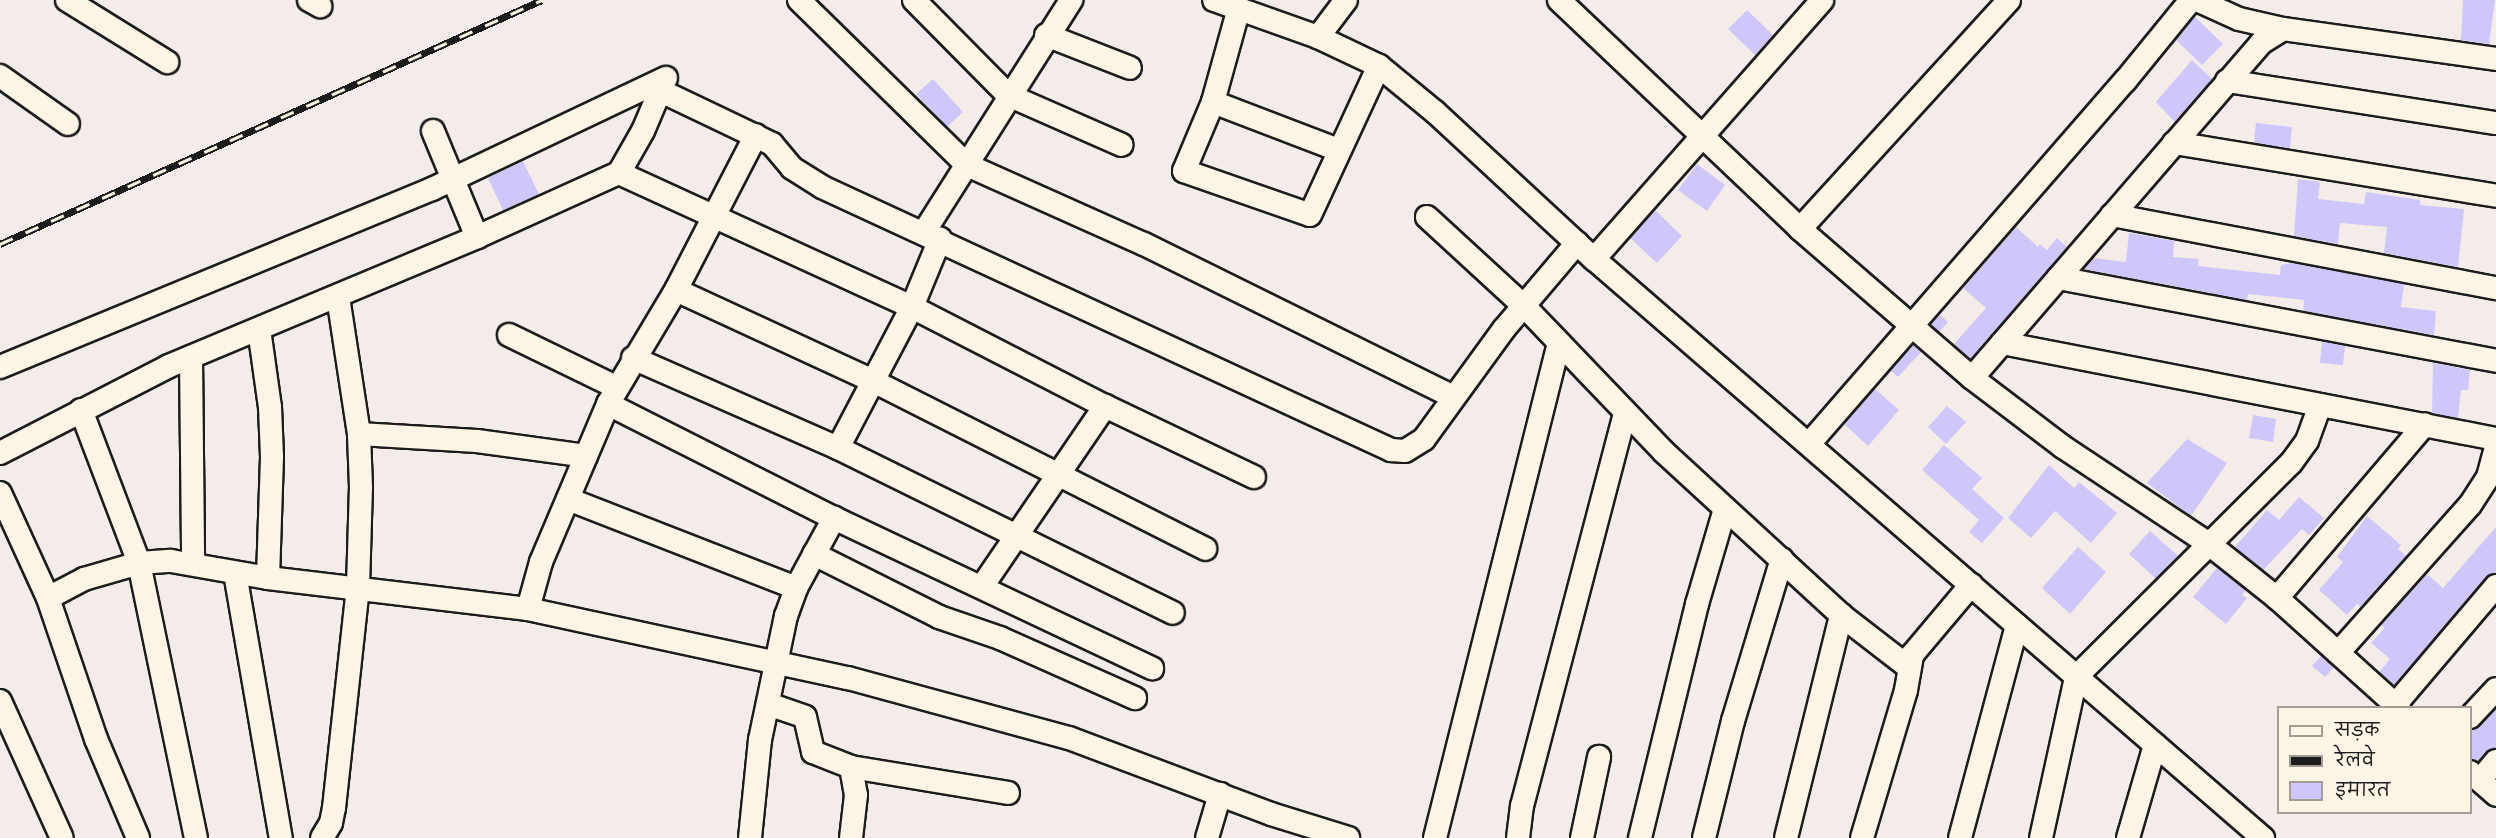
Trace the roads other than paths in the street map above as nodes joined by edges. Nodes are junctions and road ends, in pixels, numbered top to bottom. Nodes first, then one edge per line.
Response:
1 (68, 0) edge
2 (800, 0) edge
3 (914, 0) edge
4 (1071, 0) edge
5 (1214, 0) edge
6 (1346, 0) edge
7 (1559, 0) edge
8 (1822, 0) edge
9 (2009, 0) edge
10 (2191, 0) edge
11 (2197, 0) edge
12 (1239, 8) junction
13 (2283, 29) junction
14 (1046, 35) junction
15 (1318, 37) junction
16 (2496, 59) edge
17 (167, 62) dead end
18 (1379, 66) junction
19 (1130, 69) dead end
20 (0, 76) edge
21 (2227, 81) junction
22 (661, 91) junction
23 (1008, 95) junction
24 (1213, 102) junction
25 (2496, 123) edge
26 (68, 124) dead end
27 (433, 131) dead end
28 (756, 135) junction
29 (1701, 136) junction
30 (2174, 143) junction
31 (1122, 144) dead end
32 (1339, 150) junction
33 (967, 165) junction
34 (619, 172) junction
35 (453, 179) junction
36 (2496, 196) edge
37 (2112, 215) junction
38 (713, 218) junction
39 (1427, 218) dead end
40 (1800, 229) junction
41 (932, 236) junction
42 (477, 237) junction
43 (1577, 243) junction
44 (1594, 258) junction
45 (2058, 278) junction
46 (2496, 288) edge
47 (676, 290) junction
48 (338, 296) junction
49 (912, 307) junction
50 (1525, 307) junction
51 (1914, 326) junction
52 (259, 329) junction
53 (510, 335) dead end
54 (1559, 343) junction
55 (2002, 343) junction
56 (191, 357) junction
57 (633, 358) junction
58 (2496, 361) edge
59 (0, 367) edge
60 (1972, 378) junction
61 (874, 382) junction
62 (612, 395) junction
63 (1452, 396) junction
64 (2320, 405) junction
65 (1105, 406) junction
66 (81, 410) junction
67 (1624, 412) junction
68 (2426, 424) junction
69 (359, 434) junction
70 (2496, 440) edge
71 (1809, 444) junction
72 (838, 448) junction
73 (2496, 448) edge
74 (0, 453) edge
75 (586, 456) junction
76 (1059, 473) junction
77 (1254, 477) dead end
78 (2492, 480) edge
79 (0, 494) edge
80 (568, 499) junction
81 (1725, 509) junction
82 (834, 518) junction
83 (1017, 535) junction
84 (2209, 544) junction
85 (1205, 549) dead end
86 (814, 554) junction
87 (1782, 559) junction
88 (193, 563) junction
89 (139, 564) junction
90 (235, 573) junction
91 (268, 578) junction
92 (982, 585) junction
93 (1971, 585) junction
94 (2496, 586) edge
95 (358, 587) junction
96 (796, 588) junction
97 (48, 598) junction
98 (2277, 598) junction
99 (528, 609) junction
100 (1173, 613) dead end
101 (1841, 615) junction
102 (2017, 625) junction
103 (2338, 653) junction
104 (776, 662) junction
105 (1907, 666) junction
106 (1152, 668) dead end
107 (2076, 677) junction
108 (2496, 689) edge
109 (1135, 698) dead end
110 (0, 701) edge
111 (768, 704) junction
112 (2397, 706) edge
113 (2472, 715) edge
114 (2155, 745) junction
115 (1599, 757) dead end
116 (2496, 761) edge
117 (851, 766) junction
118 (2482, 782) edge
119 (1008, 793) dead end
120 (1220, 794) junction
121 (2251, 833) edge
122 (62, 838) edge
123 (138, 838) edge
124 (196, 838) edge
125 (281, 838) edge
126 (322, 838) edge
127 (750, 838) edge
128 (851, 838) edge
129 (1207, 838) edge
130 (1348, 838) edge
131 (1435, 838) edge
132 (1518, 838) edge
133 (1582, 838) edge
134 (1640, 838) edge
135 (1704, 838) edge
136 (1786, 838) edge
137 (1862, 838) edge
138 (1960, 838) edge
139 (2041, 838) edge
140 (2128, 838) edge

1 - 17 street
2 - 33 street
3 - 23 street
4 - 14 street
5 - 12 street
6 - 15 street
7 - 29 street
8 - 29 street
9 - 40 street
10 - 51 street
11 - 13 street
12 - 15 street
12 - 24 street
13 - 16 street
13 - 21 street
14 - 19 street
14 - 23 street
15 - 18 street
18 - 32 street
18 - 43 street
20 - 26 street
21 - 25 street
21 - 30 street
22 - 28 street
22 - 34 street
22 - 35 street
23 - 31 street
23 - 33 street
24 - 32 street
24 - 32 street
27 - 35 street
28 - 38 street
28 - 41 street
29 - 40 street
29 - 44 street
30 - 36 street
30 - 37 street
33 - 41 street
33 - 63 street
34 - 38 street
34 - 42 street
35 - 42 street
35 - 59 street
37 - 45 street
37 - 46 street
38 - 47 street
38 - 49 street
39 - 50 street
40 - 51 street
41 - 49 street
41 - 63 street
42 - 48 street
43 - 44 street
43 - 50 street
44 - 71 street
45 - 55 street
45 - 58 street
47 - 57 street
47 - 61 street
48 - 52 street
48 - 69 street
49 - 61 street
49 - 65 street
50 - 54 street
50 - 63 street
51 - 60 street
51 - 71 street
52 - 56 street
52 - 91 street
53 - 62 street
54 - 67 street
54 - 131 street
55 - 60 street
55 - 64 street
56 - 66 street
56 - 88 street
57 - 62 street
57 - 72 street
60 - 84 street
61 - 72 street
61 - 76 street
62 - 75 street
62 - 82 street
64 - 68 street
64 - 84 street
65 - 76 street
65 - 77 street
66 - 74 street
66 - 89 street
67 - 81 street
67 - 132 street
68 - 70 street
68 - 98 street
69 - 75 street
69 - 95 street
71 - 93 street
72 - 83 street
73 - 78 street
75 - 80 street
76 - 83 street
76 - 85 street
78 - 103 street
79 - 97 street
80 - 96 street
80 - 99 street
81 - 87 street
81 - 134 street
82 - 86 street
82 - 92 street
83 - 92 street
83 - 100 street
84 - 98 street
84 - 107 street
86 - 96 street
86 - 109 street
87 - 101 street
87 - 135 street
88 - 89 street
88 - 90 street
89 - 97 street
89 - 124 street
90 - 91 street
90 - 125 street
91 - 95 street
92 - 106 street
93 - 102 street
93 - 105 street
94 - 112 street
95 - 99 street
95 - 126 street
96 - 104 street
97 - 123 street
98 - 103 street
99 - 104 street
101 - 105 street
101 - 136 street
102 - 107 street
102 - 138 street
103 - 112 street
104 - 111 street
104 - 120 street
105 - 137 street
107 - 114 street
107 - 139 street
108 - 113 street
110 - 122 street
111 - 117 street
111 - 127 street
114 - 121 street
114 - 140 street
115 - 133 street
116 - 118 street
117 - 119 street
117 - 128 street
120 - 129 street
120 - 130 street

